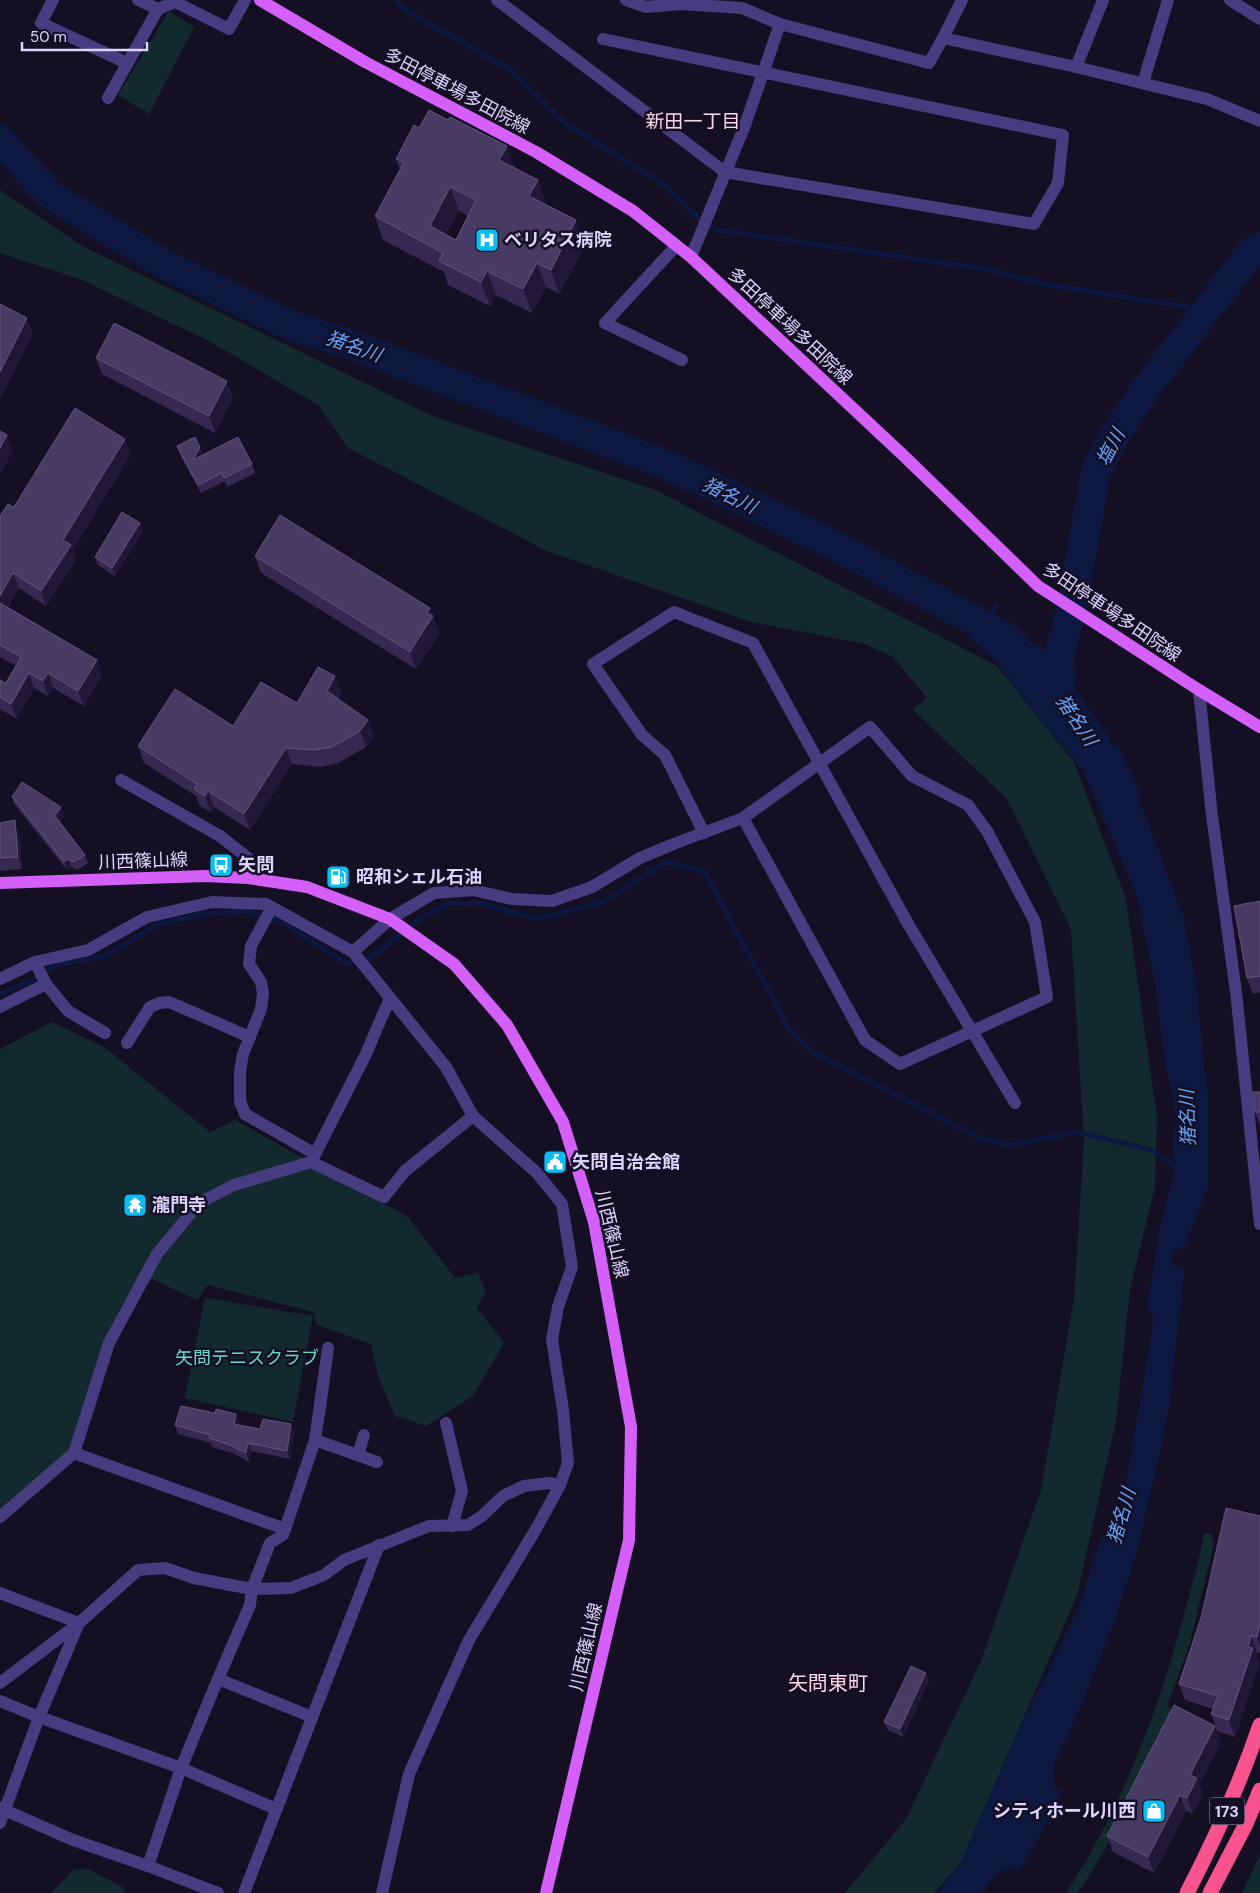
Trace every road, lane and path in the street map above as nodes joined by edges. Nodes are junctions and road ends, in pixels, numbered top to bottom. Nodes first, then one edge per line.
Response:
1 (53, 0) edge
2 (138, 0) edge
3 (245, 0) edge
4 (260, 0) edge
5 (497, 0) edge
6 (626, 0) edge
7 (962, 0) edge
8 (1103, 0) edge
9 (1168, 0) edge
10 (1230, 0) edge
11 (681, 2) edge
12 (158, 9) junction
13 (1260, 19) edge
14 (780, 24) junction
15 (943, 38) junction
16 (603, 39) dead end
17 (127, 63) junction
18 (1076, 67) junction
19 (763, 72) junction
20 (1143, 82) junction
21 (108, 98) dead end
22 (1260, 121) edge
23 (726, 172) junction
24 (676, 246) junction
25 (691, 257) junction
26 (682, 360) dead end
27 (1199, 690) junction
28 (1260, 727) edge
29 (819, 765) junction
30 (121, 780) dead end
31 (743, 818) junction
32 (704, 832) junction
33 (248, 878) junction
34 (0, 883) edge
35 (272, 907) junction
36 (390, 919) junction
37 (353, 952) junction
38 (35, 962) junction
39 (0, 979) edge
40 (46, 984) junction
41 (390, 998) junction
42 (0, 1007) edge
43 (972, 1031) junction
44 (105, 1033) dead end
45 (250, 1037) junction
46 (128, 1043) dead end
47 (1015, 1103) dead end
48 (473, 1116) junction
49 (313, 1158) junction
50 (1260, 1224) edge
51 (319, 1415) dead end
52 (446, 1423) dead end
53 (364, 1435) dead end
54 (315, 1440) junction
55 (74, 1454) junction
56 (358, 1455) junction
57 (377, 1462) dead end
58 (560, 1485) junction
59 (0, 1517) edge
60 (452, 1526) junction
61 (285, 1529) junction
62 (379, 1545) junction
63 (252, 1590) junction
64 (0, 1593) edge
65 (79, 1623) junction
66 (218, 1679) junction
67 (0, 1683) edge
68 (0, 1701) edge
69 (39, 1717) junction
70 (312, 1717) junction
71 (1260, 1726) edge
72 (181, 1768) junction
73 (1260, 1790) edge
74 (3, 1809) edge
75 (276, 1809) junction
76 (0, 1823) edge
77 (148, 1866) junction
78 (218, 1893) edge
79 (244, 1893) edge
80 (382, 1893) edge
81 (546, 1893) edge
82 (1187, 1893) edge
83 (1210, 1893) edge

1 - 17 street
2 - 12 street
3 - 12 street
4 - 24 main road, 多田停車場多田院線
5 - 23 street
6 - 11 street
7 - 15 street
8 - 18 street
9 - 20 street
10 - 13 street
11 - 14 street
12 - 17 street
14 - 15 street
14 - 19 street
15 - 18 street
16 - 19 street
17 - 21 street
18 - 20 street
19 - 23 street
19 - 23 street
20 - 22 street
23 - 25 street
24 - 25 main road, 多田停車場多田院線
24 - 26 street
25 - 27 main road, 多田停車場多田院線
27 - 28 main road, 多田停車場多田院線
27 - 50 street
29 - 31 street
29 - 32 street
29 - 43 street
29 - 43 street
30 - 33 street
31 - 32 street
31 - 43 street
32 - 36 street
33 - 34 main road, 川西篠山線
33 - 36 main road, 川西篠山線
35 - 37 street
35 - 38 street
35 - 45 street
36 - 37 street
36 - 81 main road, 川西篠山線
37 - 41 street
38 - 39 street
38 - 40 street
40 - 42 street
40 - 44 street
41 - 48 street
41 - 49 street
43 - 47 street
45 - 46 street
45 - 49 street
48 - 49 street
48 - 58 street
49 - 55 street
51 - 54 street
52 - 60 street
53 - 56 street
54 - 56 street
54 - 61 street
55 - 59 street
55 - 61 street
56 - 57 street
58 - 60 street
58 - 80 street
60 - 62 street
61 - 63 street
62 - 63 street
62 - 70 street
63 - 65 street
63 - 66 street
64 - 65 street
65 - 67 street
65 - 69 street
66 - 70 street
66 - 72 street
68 - 69 street
69 - 72 street
69 - 74 street
70 - 75 street
71 - 82 highway, 173
72 - 75 street
72 - 77 street
73 - 83 highway, 173
74 - 76 street
74 - 77 street
75 - 79 street
77 - 78 street

